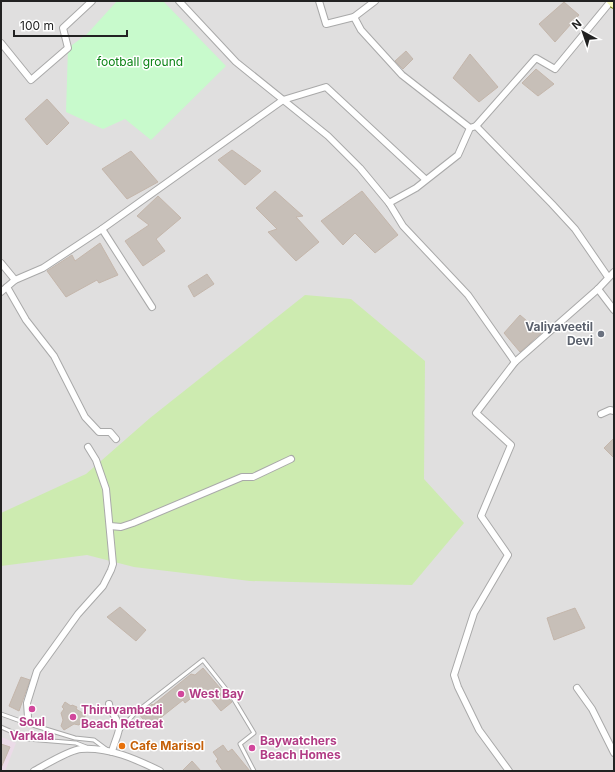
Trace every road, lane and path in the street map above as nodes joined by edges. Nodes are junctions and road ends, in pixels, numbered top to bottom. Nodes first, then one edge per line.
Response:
1 (92, 1) edge
2 (179, 1) edge
3 (319, 1) edge
4 (375, 1) edge
5 (611, 1) edge
6 (614, 4) edge
7 (354, 17) junction
8 (1, 43) edge
9 (283, 100) junction
10 (473, 127) junction
11 (425, 179) junction
12 (389, 202) junction
13 (102, 230) junction
14 (1, 264) edge
15 (614, 272) edge
16 (608, 277) junction
17 (15, 280) junction
18 (7, 287) junction
19 (598, 289) junction
20 (1, 292) edge
21 (152, 308) dead end
22 (614, 310) edge
23 (515, 362) junction
24 (614, 411) edge
25 (601, 414) dead end
26 (116, 439) dead end
27 (88, 447) dead end
28 (291, 459) dead end
29 (110, 526) junction
30 (576, 688) dead end
31 (109, 704) dead end
32 (1, 714) edge
33 (26, 723) junction
34 (1, 727) edge
35 (119, 730) junction
36 (110, 751) junction
37 (614, 753) edge
38 (34, 771) edge
39 (160, 771) edge
40 (254, 771) edge
41 (509, 771) edge

1 - 8 street
2 - 9 street
3 - 7 street
4 - 7 street
5 - 6 main road
5 - 10 street
7 - 10 street
9 - 11 street
9 - 12 street
9 - 13 street
10 - 11 street
10 - 16 street
11 - 12 street
12 - 23 street
13 - 17 street
13 - 21 street
14 - 17 street
15 - 16 street
16 - 19 street
17 - 18 street
18 - 20 street
18 - 26 street
19 - 22 street
19 - 23 street
23 - 41 street
24 - 25 street
27 - 29 street
28 - 29 street
29 - 33 street
30 - 37 street
31 - 35 street
32 - 33 lane
33 - 36 lane
34 - 36 lane
35 - 36 street
35 - 40 lane
36 - 38 street
36 - 39 street

